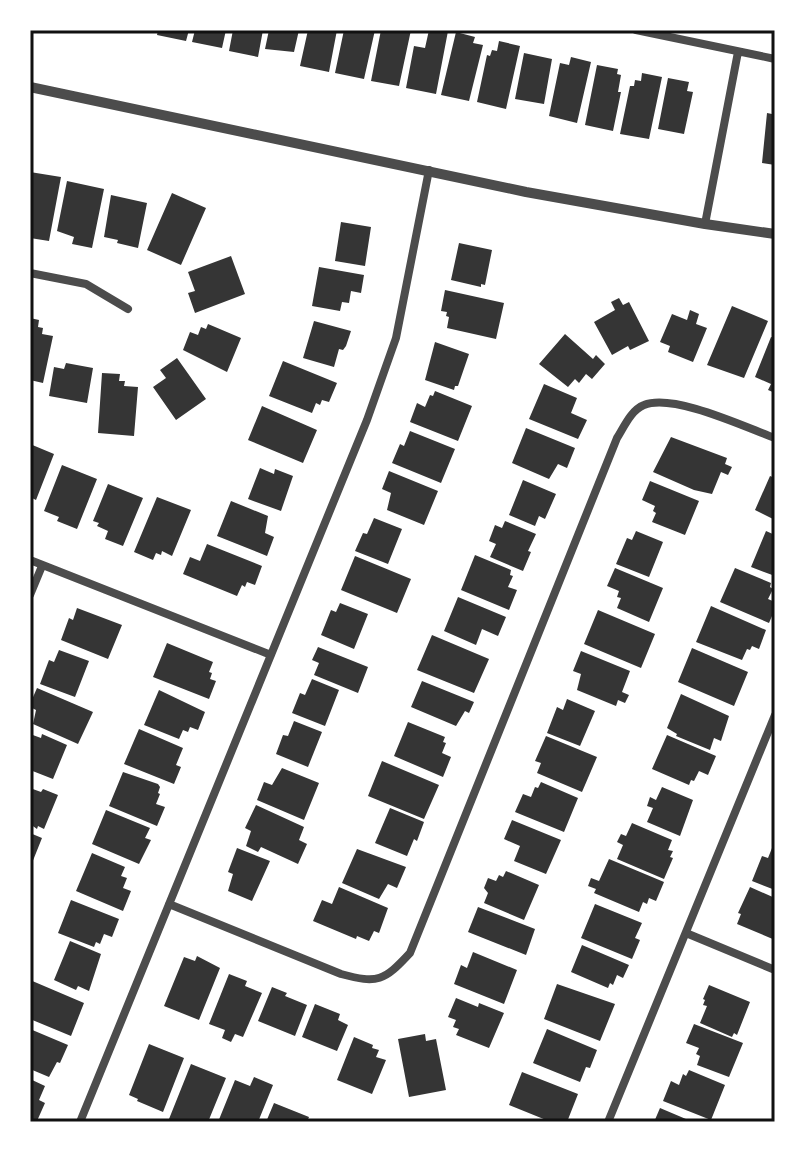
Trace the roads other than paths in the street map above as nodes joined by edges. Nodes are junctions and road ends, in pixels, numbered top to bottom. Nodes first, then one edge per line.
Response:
1 (636, 30) edge
2 (738, 52) junction
3 (775, 59) edge
4 (30, 87) edge
5 (429, 170) junction
6 (705, 224) junction
7 (775, 234) edge
8 (30, 273) edge
9 (128, 309) dead end
10 (775, 438) edge
11 (30, 560) edge
12 (42, 566) junction
13 (30, 595) edge
14 (271, 655) junction
15 (775, 715) edge
16 (169, 904) junction
17 (686, 933) junction
18 (775, 970) edge
19 (80, 1122) edge
20 (608, 1122) edge

1 - 2 street
2 - 3 street
2 - 6 street
4 - 5 street
5 - 6 street
5 - 14 street
6 - 7 street
8 - 9 street
10 - 16 street
11 - 12 street
12 - 13 street
12 - 14 street
14 - 16 street
15 - 17 street
16 - 19 street
17 - 18 street
17 - 20 street

